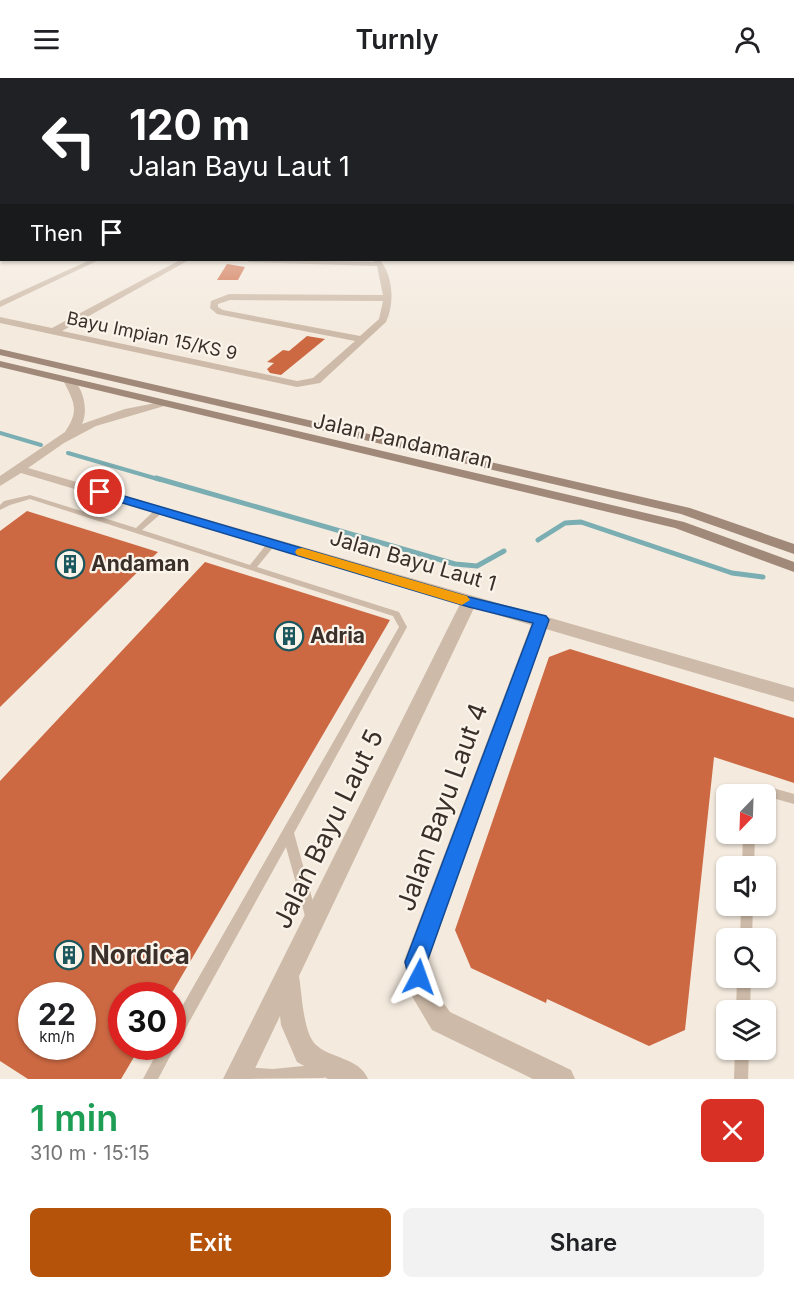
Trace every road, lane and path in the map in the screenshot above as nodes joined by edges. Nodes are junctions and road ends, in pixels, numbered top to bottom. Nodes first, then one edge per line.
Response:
1 (94, 261) edge
2 (183, 261) edge
3 (314, 261) edge
4 (379, 262) edge
5 (388, 298) junction
6 (0, 304) edge
7 (0, 320) edge
8 (54, 332) junction
9 (361, 339) junction
10 (0, 352) edge
11 (0, 363) edge
12 (68, 380) junction
13 (166, 404) junction
14 (70, 434) junction
15 (20, 469) junction
16 (0, 482) edge
17 (0, 508) edge
18 (160, 510) junction
19 (137, 531) junction
20 (272, 543) junction
21 (794, 549) edge
22 (794, 567) edge
23 (252, 568) junction
24 (469, 602) junction
25 (541, 620) junction
26 (794, 695) edge
27 (776, 794) edge
28 (794, 799) edge
29 (288, 833) junction
30 (313, 922) junction
31 (286, 976) junction
32 (186, 1014) edge
33 (161, 1060) edge
34 (742, 1060) edge
35 (346, 1075) edge
36 (238, 1076) edge
37 (150, 1079) edge
38 (562, 1079) edge
39 (741, 1079) edge

1 - 6 street
2 - 8 street
3 - 4 street
4 - 5 street
5 - 9 street
5 - 9 street
7 - 8 street, Bayu Impian 15/KS 9
8 - 9 street, Bayu Impian 15/KS 9
10 - 21 main road, Jalan Pandamaran
11 - 12 main road, Jalan Pandamaran
12 - 13 main road, Jalan Pandamaran
12 - 14 street
13 - 14 street
13 - 22 main road, Jalan Pandamaran
14 - 15 street
15 - 16 street
15 - 18 street, Jalan Bayu Laut 1
17 - 19 lane
18 - 19 lane
18 - 20 street, Jalan Bayu Laut 1
19 - 23 lane
20 - 23 lane
20 - 24 street, Jalan Bayu Laut 1
23 - 29 lane
24 - 25 street, Jalan Bayu Laut 1
24 - 30 street, Jalan Bayu Laut 5
25 - 26 street, Jalan Bayu Laut 1
25 - 38 street, Jalan Bayu Laut 4
27 - 28 lane
29 - 30 lane
29 - 32 lane
30 - 31 street, Jalan Bayu Laut 5
31 - 35 street
31 - 36 street, Jalan Bayu Laut 5
33 - 37 lane
34 - 39 lane
35 - 36 lane

